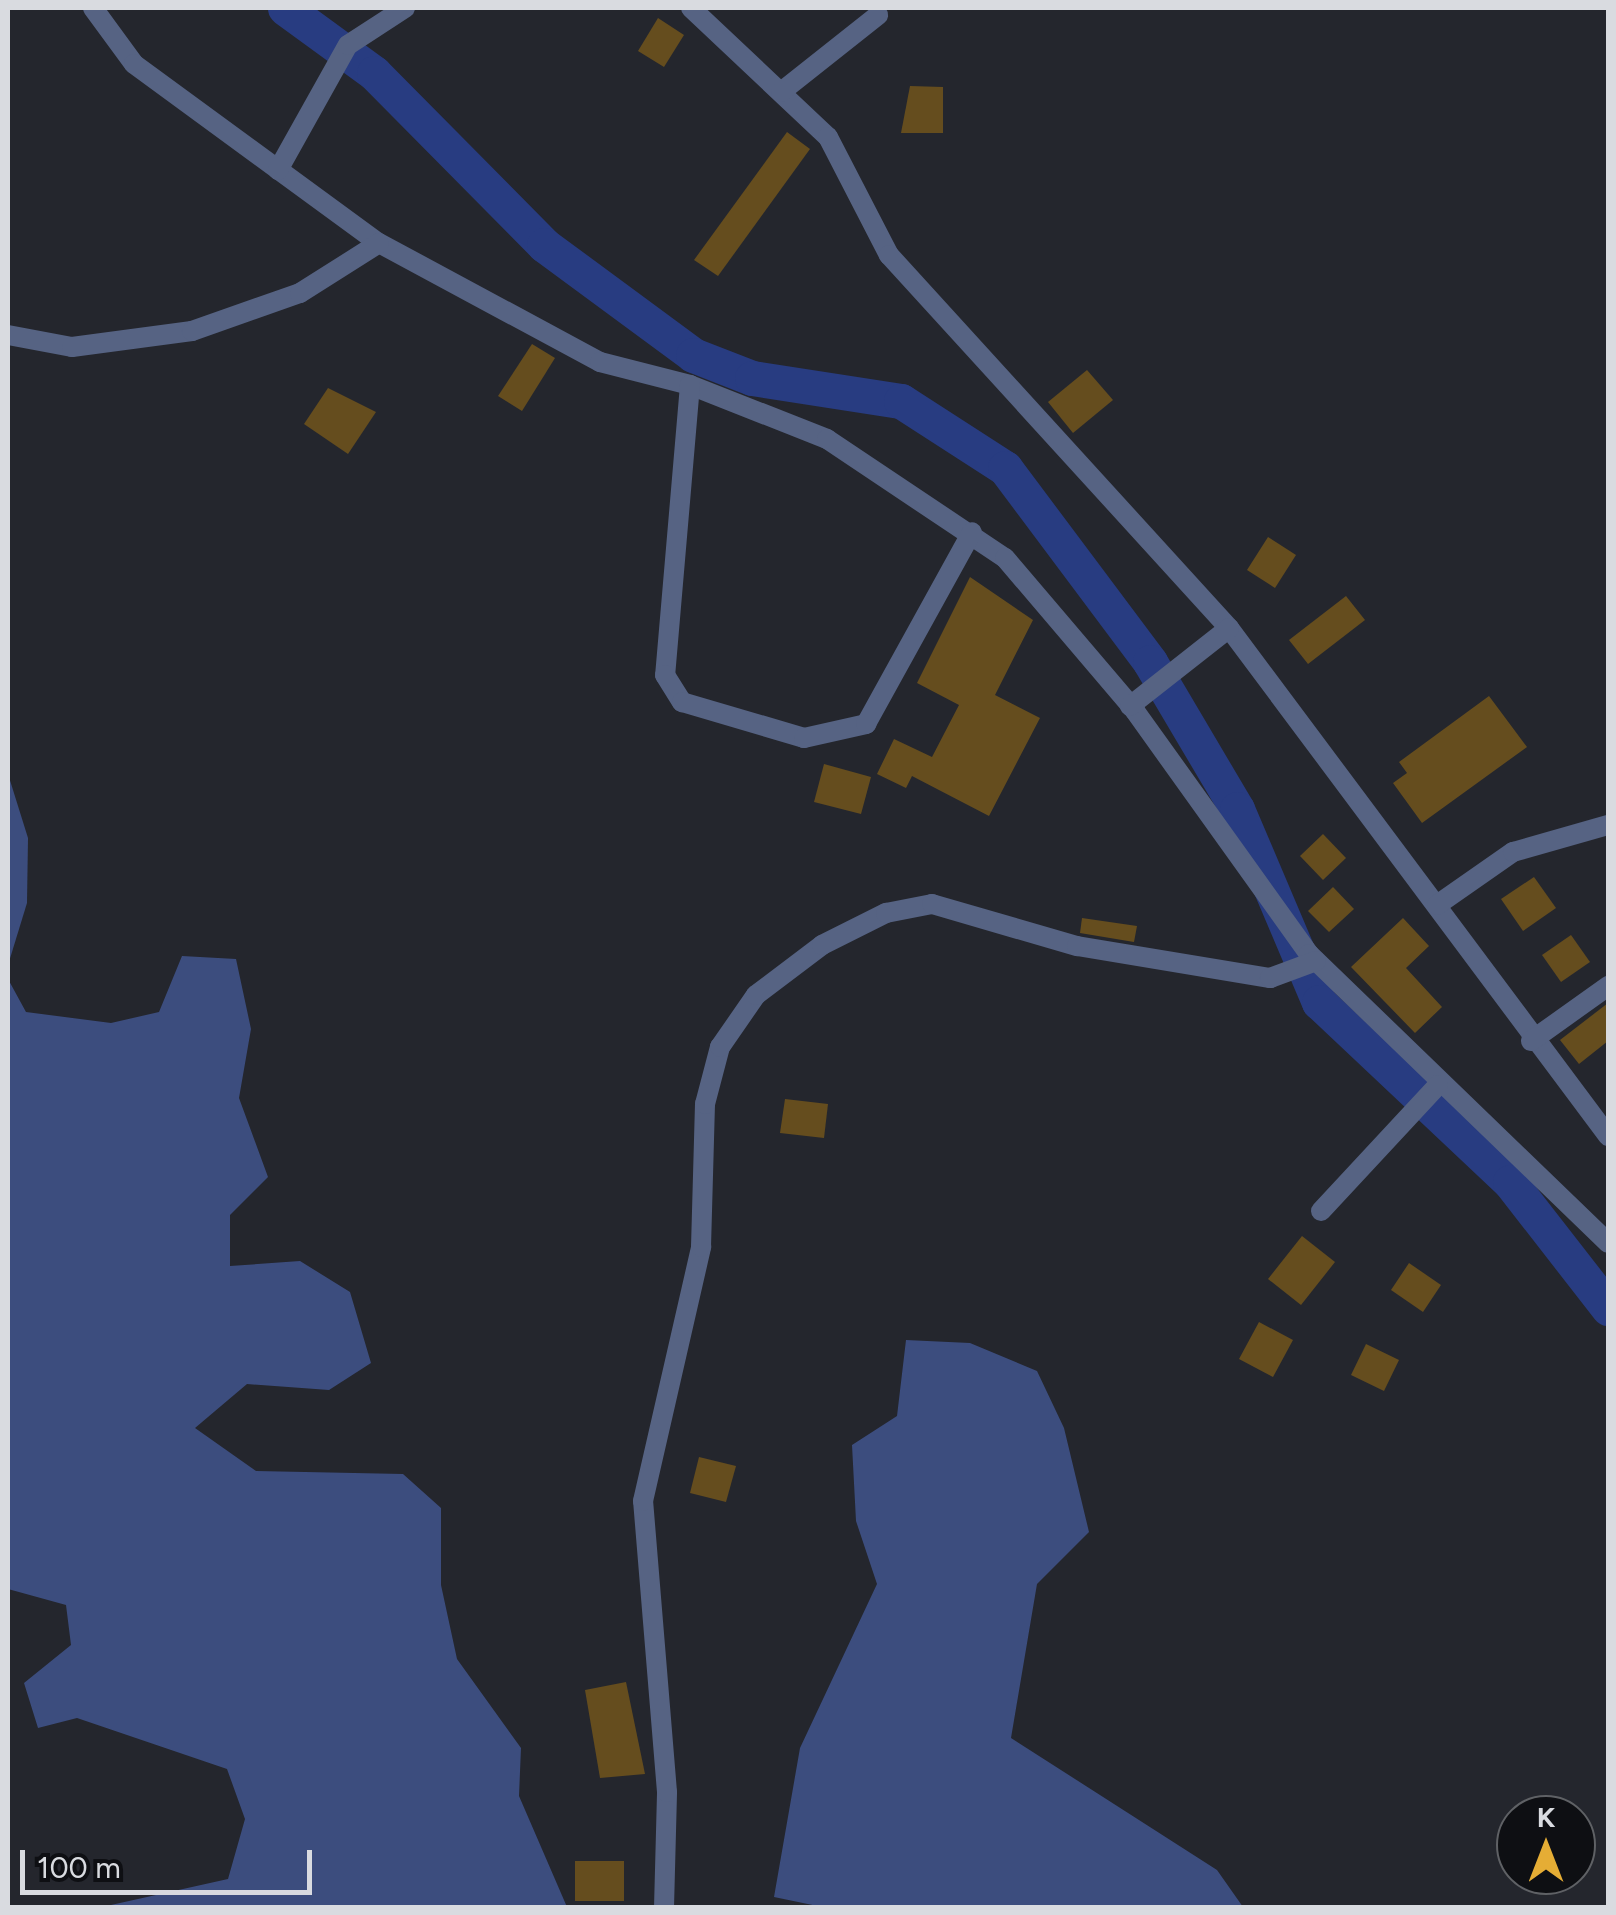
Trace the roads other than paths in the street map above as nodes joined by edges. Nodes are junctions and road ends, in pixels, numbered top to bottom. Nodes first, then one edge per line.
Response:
1 (93, 8) edge
2 (405, 8) edge
3 (691, 8) edge
4 (878, 16) dead end
5 (781, 92) junction
6 (278, 170) junction
7 (379, 243) junction
8 (8, 335) edge
9 (690, 385) junction
10 (972, 532) junction
11 (1230, 628) junction
12 (1130, 706) junction
13 (1608, 825) edge
14 (1437, 905) junction
15 (1316, 961) junction
16 (1608, 986) edge
17 (1531, 1041) junction
18 (1438, 1085) junction
19 (1608, 1136) edge
20 (1321, 1211) dead end
21 (1608, 1243) edge
22 (664, 1908) edge

1 - 6 street
2 - 6 street
3 - 5 street
4 - 5 street
5 - 11 street
6 - 7 street
7 - 8 street
7 - 9 street
9 - 10 street
9 - 10 street
10 - 12 street
11 - 12 street
11 - 14 street
12 - 15 street
13 - 14 street
14 - 17 street
15 - 18 street
15 - 22 street
16 - 17 street
17 - 19 street
18 - 20 street
18 - 21 street

